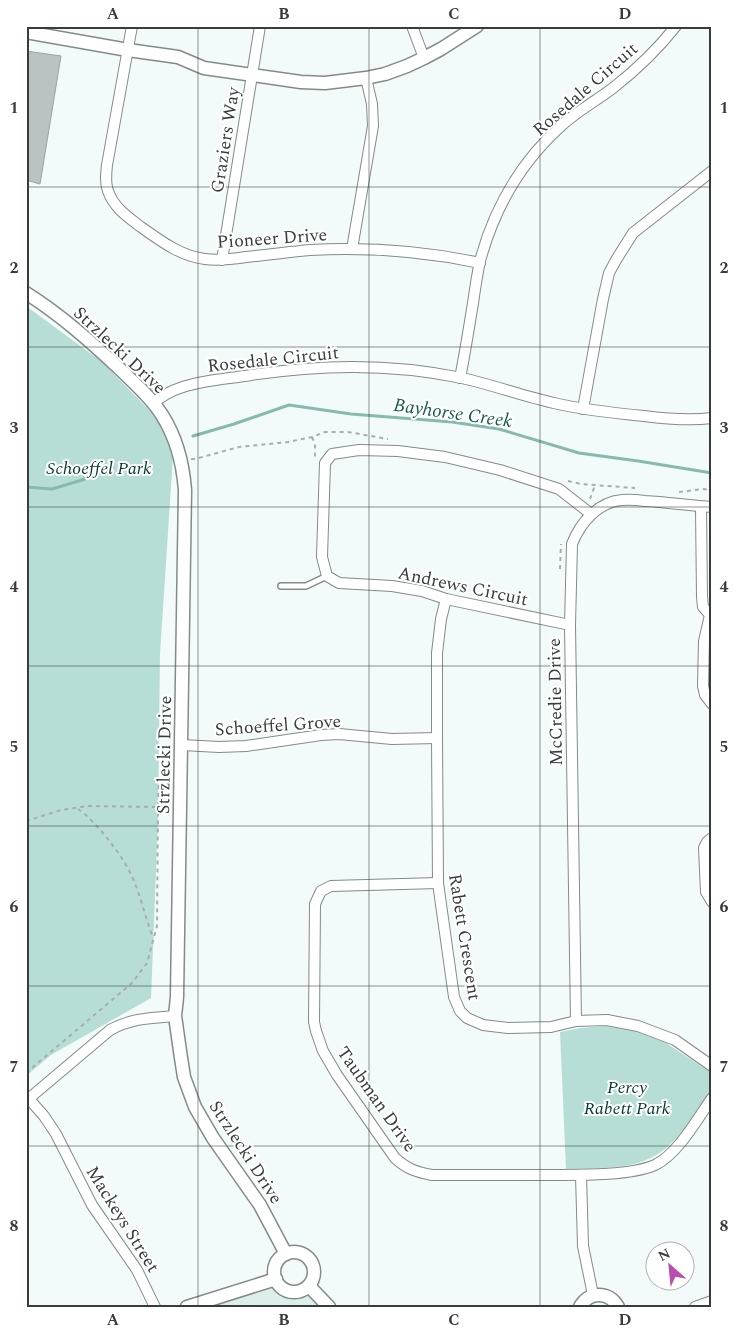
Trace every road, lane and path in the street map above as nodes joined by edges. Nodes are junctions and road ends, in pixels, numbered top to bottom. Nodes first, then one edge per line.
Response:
1 (132, 26) edge
2 (260, 26) edge
3 (412, 26) edge
4 (477, 26) edge
5 (676, 26) edge
6 (26, 32) edge
7 (128, 50) junction
8 (424, 58) junction
9 (252, 74) junction
10 (366, 78) junction
11 (712, 170) edge
12 (352, 249) junction
13 (222, 260) junction
14 (480, 263) junction
15 (26, 293) edge
16 (460, 378) junction
17 (153, 402) junction
18 (583, 409) junction
19 (712, 418) edge
20 (189, 456) dead end
21 (325, 463) junction
22 (595, 485) dead end
23 (589, 502) dead end
24 (706, 507) edge
25 (591, 514) junction
26 (327, 576) junction
27 (281, 586) dead end
28 (446, 599) junction
29 (711, 616) edge
30 (570, 625) junction
31 (712, 704) edge
32 (437, 738) junction
33 (182, 746) junction
34 (181, 775) junction
35 (158, 807) junction
36 (77, 808) junction
37 (26, 821) edge
38 (712, 838) edge
39 (438, 883) junction
40 (712, 902) edge
41 (153, 938) junction
42 (175, 1016) junction
43 (576, 1021) junction
44 (712, 1066) edge
45 (26, 1073) edge
46 (712, 1098) edge
47 (28, 1100) edge
48 (582, 1175) junction
49 (286, 1254) junction
50 (276, 1280) junction
51 (309, 1286) junction
52 (593, 1295) junction
53 (712, 1301) edge
54 (194, 1306) edge
55 (155, 1307) edge
56 (329, 1307) edge
57 (580, 1307) edge
58 (618, 1307) edge
59 (695, 1307) edge

1 - 7 street, Pioneer Drive
2 - 9 street, Graziers Way
3 - 8 street
4 - 8 street
5 - 14 street, Rosedale Circuit
6 - 7 street
7 - 9 street
7 - 13 street, Pioneer Drive
8 - 10 street
9 - 10 street
9 - 13 street, Graziers Way
10 - 12 street
11 - 18 street
12 - 13 street, Pioneer Drive
12 - 14 street, Pioneer Drive
14 - 16 street, Rosedale Circuit
15 - 17 street, Strzlecki Drive
16 - 17 street, Rosedale Circuit
16 - 18 street, Rosedale Circuit
17 - 33 street, Strzlecki Drive
18 - 19 street, Rosedale Circuit
20 - 21 path
21 - 25 street
21 - 26 street
22 - 23 path
24 - 25 street, McCredie Drive
24 - 29 street
25 - 30 street, McCredie Drive
26 - 27 lane
26 - 28 street, Andrews Circuit
28 - 30 street, Andrews Circuit
28 - 32 street, Rabett Crescent
29 - 31 street
30 - 43 street, McCredie Drive
32 - 33 street, Schoeffel Grove
32 - 39 street, Rabett Crescent
33 - 34 street, Strzlecki Drive
34 - 35 path
34 - 42 street, Strzlecki Drive
35 - 36 path
35 - 41 path
36 - 37 path
36 - 41 path
38 - 40 street
39 - 43 street, Rabett Crescent
39 - 48 street, Taubman Drive
41 - 45 path
42 - 47 street
42 - 49 street, Strzlecki Drive
43 - 44 street, Rabett Crescent
46 - 48 street, Taubman Drive
47 - 55 street, Mackeys Street
48 - 52 street
49 - 50 street
49 - 51 street
50 - 51 street
50 - 54 street
51 - 56 street
52 - 57 street
52 - 58 street
53 - 59 street

